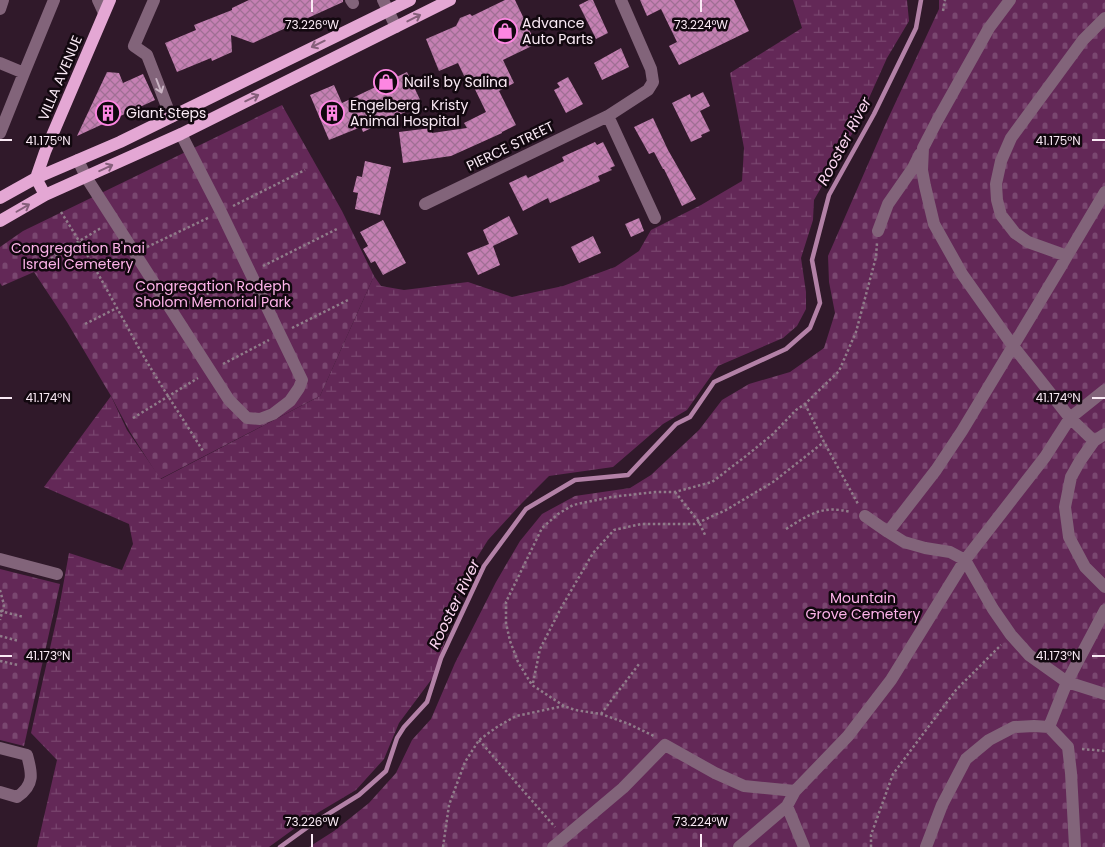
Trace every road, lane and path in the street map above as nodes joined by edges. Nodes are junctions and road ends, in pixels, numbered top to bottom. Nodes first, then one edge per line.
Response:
1 (3, 0) edge
2 (54, 0) edge
3 (98, 0) edge
4 (110, 0) edge
5 (154, 0) edge
6 (410, 0) edge
7 (450, 0) edge
8 (621, 0) edge
9 (945, 0) edge
10 (1010, 0) edge
11 (386, 5) edge
12 (0, 9) edge
13 (943, 11) dead end
14 (104, 12) junction
15 (1105, 18) edge
16 (396, 28) junction
17 (0, 63) edge
18 (24, 73) junction
19 (608, 116) junction
20 (171, 117) junction
21 (0, 133) edge
22 (181, 134) junction
23 (923, 148) junction
24 (78, 160) junction
25 (86, 177) junction
26 (36, 178) junction
27 (1105, 192) edge
28 (45, 195) junction
29 (0, 198) edge
30 (425, 204) dead end
31 (1101, 209) edge
32 (61, 212) dead end
33 (655, 218) dead end
34 (113, 220) junction
35 (0, 221) edge
36 (878, 231) joint
37 (80, 241) junction
38 (1066, 256) junction
39 (38, 266) dead end
40 (348, 300) dead end
41 (118, 308) junction
42 (84, 324) dead end
43 (279, 334) junction
44 (1013, 346) junction
45 (210, 370) junction
46 (1105, 390) edge
47 (168, 396) junction
48 (806, 404) junction
49 (133, 418) dead end
50 (1070, 418) junction
51 (1100, 438) edge
52 (824, 442) junction
53 (204, 450) dead end
54 (675, 492) junction
55 (865, 516) junction
56 (698, 522) junction
57 (786, 529) dead end
58 (888, 532) junction
59 (706, 537) dead end
60 (0, 559) edge
61 (965, 560) junction
62 (57, 574) dead end
63 (1105, 587) edge
64 (0, 590) edge
65 (1105, 610) edge
66 (1, 611) edge
67 (24, 617) dead end
68 (0, 620) edge
69 (1011, 635) junction
70 (0, 636) edge
71 (19, 641) dead end
72 (0, 661) edge
73 (639, 664) dead end
74 (18, 665) dead end
75 (1067, 682) junction
76 (532, 684) junction
77 (1105, 694) edge
78 (564, 706) junction
79 (601, 714) junction
80 (1049, 727) junction
81 (479, 740) junction
82 (665, 745) junction
83 (1068, 747) junction
84 (0, 748) edge
85 (1105, 751) edge
86 (795, 791) junction
87 (0, 792) edge
88 (787, 806) junction
89 (564, 837) junction
90 (929, 846) edge
91 (443, 847) edge
92 (553, 847) edge
93 (739, 847) edge
94 (804, 847) edge
95 (871, 847) edge
96 (1075, 847) edge

1 - 12 street
2 - 18 street
3 - 14 street
4 - 14 main road, VILLA AVENUE
5 -> 20 street
6 - 11 main road
16 -> 7 main road
8 - 19 street, PIERCE STREET
9 - 13 path
10 - 23 street
11 - 16 street
11 -> 20 main road
14 - 26 main road, VILLA AVENUE
15 - 38 street
22 -> 16 main road
17 - 18 street
18 - 21 street
19 - 30 street, PIERCE STREET
19 - 33 street
20 - 24 main road
25 -> 22 main road
22 - 43 street
23 - 36 street
23 - 44 street
24 - 25 street
24 - 26 main road
25 - 28 main road
25 - 34 street
26 - 28 main road
26 - 29 main road
27 - 31 street
35 -> 28 main road
31 - 38 street
32 - 37 path
34 - 37 path
34 - 45 street
36 - 48 path
37 - 39 path
37 - 41 path
38 - 44 street
40 - 43 path
41 - 42 path
41 - 47 path
43 - 45 path
43 - 45 street
44 - 50 street
44 - 58 street
45 - 47 path
46 - 50 street
47 - 49 path
47 - 53 path
48 - 52 path
48 - 54 path
50 - 51 street
50 - 61 street
51 - 63 street
52 - 55 path
52 - 56 path
54 - 56 path
54 - 76 path
55 - 57 path
55 - 58 street
56 - 59 path
56 - 76 path
58 - 61 street
60 - 62 street
61 - 69 street
61 - 86 street
64 - 66 path
65 - 75 street
66 - 67 path
66 - 68 path
69 - 75 street
69 - 95 path
70 - 71 path
72 - 74 path
73 - 79 path
75 - 77 street
75 - 80 street
76 - 78 path
78 - 79 path
78 - 81 path
79 - 82 path
80 - 83 street
80 - 90 street
81 - 89 path
81 - 91 path
82 - 86 street
82 - 89 street
83 - 85 path
83 - 96 street
84 - 87 street
86 - 88 street
88 - 93 street
88 - 94 street
89 - 92 street

